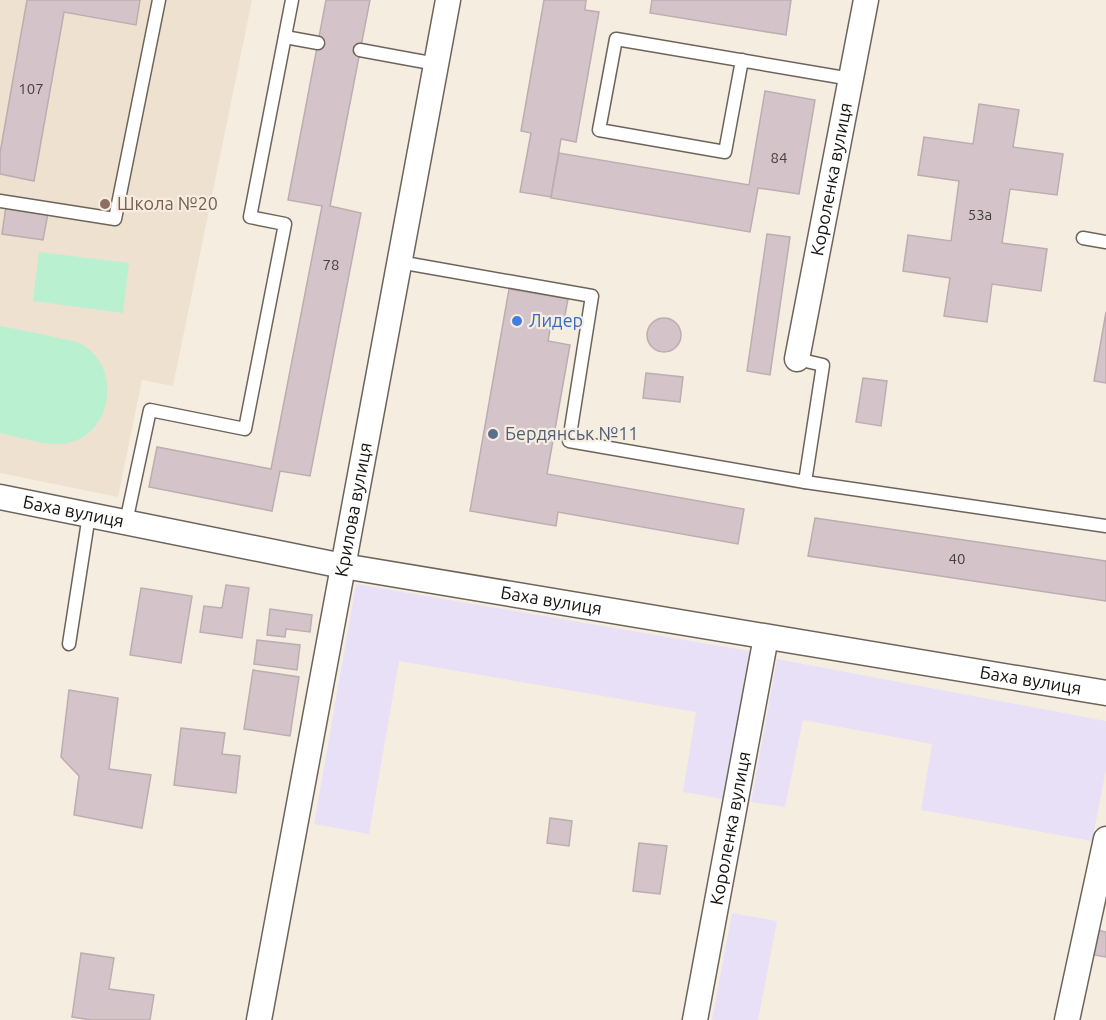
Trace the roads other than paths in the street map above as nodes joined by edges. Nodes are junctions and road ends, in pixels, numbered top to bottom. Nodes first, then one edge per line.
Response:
1 (159, 0) edge
2 (292, 0) edge
3 (448, 0) edge
4 (866, 0) edge
5 (285, 37) junction
6 (318, 43) dead end
7 (360, 50) dead end
8 (742, 60) junction
9 (436, 64) junction
10 (851, 79) junction
11 (0, 201) edge
12 (1083, 238) dead end
13 (1106, 242) edge
14 (399, 262) junction
15 (797, 359) joint
16 (804, 482) junction
17 (0, 497) edge
18 (89, 515) junction
19 (126, 522) junction
20 (1106, 526) edge
21 (343, 566) junction
22 (766, 637) junction
23 (69, 644) dead end
24 (1106, 693) edge
25 (1106, 839) edge
26 (259, 1020) edge
27 (695, 1020) edge
28 (1067, 1020) edge

1 - 11 lane
2 - 5 lane
3 - 9 street, Крилова вулиця
4 - 10 street, Короленка вулиця
5 - 6 lane
5 - 19 lane
7 - 9 lane
8 - 8 lane
8 - 10 lane
9 - 14 street, Крилова вулиця
10 - 15 street, Короленка вулиця
12 - 13 lane
14 - 16 lane
14 - 21 street, Крилова вулиця
15 - 16 lane
16 - 20 lane
17 - 18 street, Баха вулиця
18 - 19 street, Баха вулиця
18 - 23 lane
19 - 21 street, Баха вулиця
21 - 22 street, Баха вулиця
21 - 26 street, Крилова вулиця
22 - 24 street, Баха вулиця
22 - 27 street, Короленка вулиця
25 - 28 street

